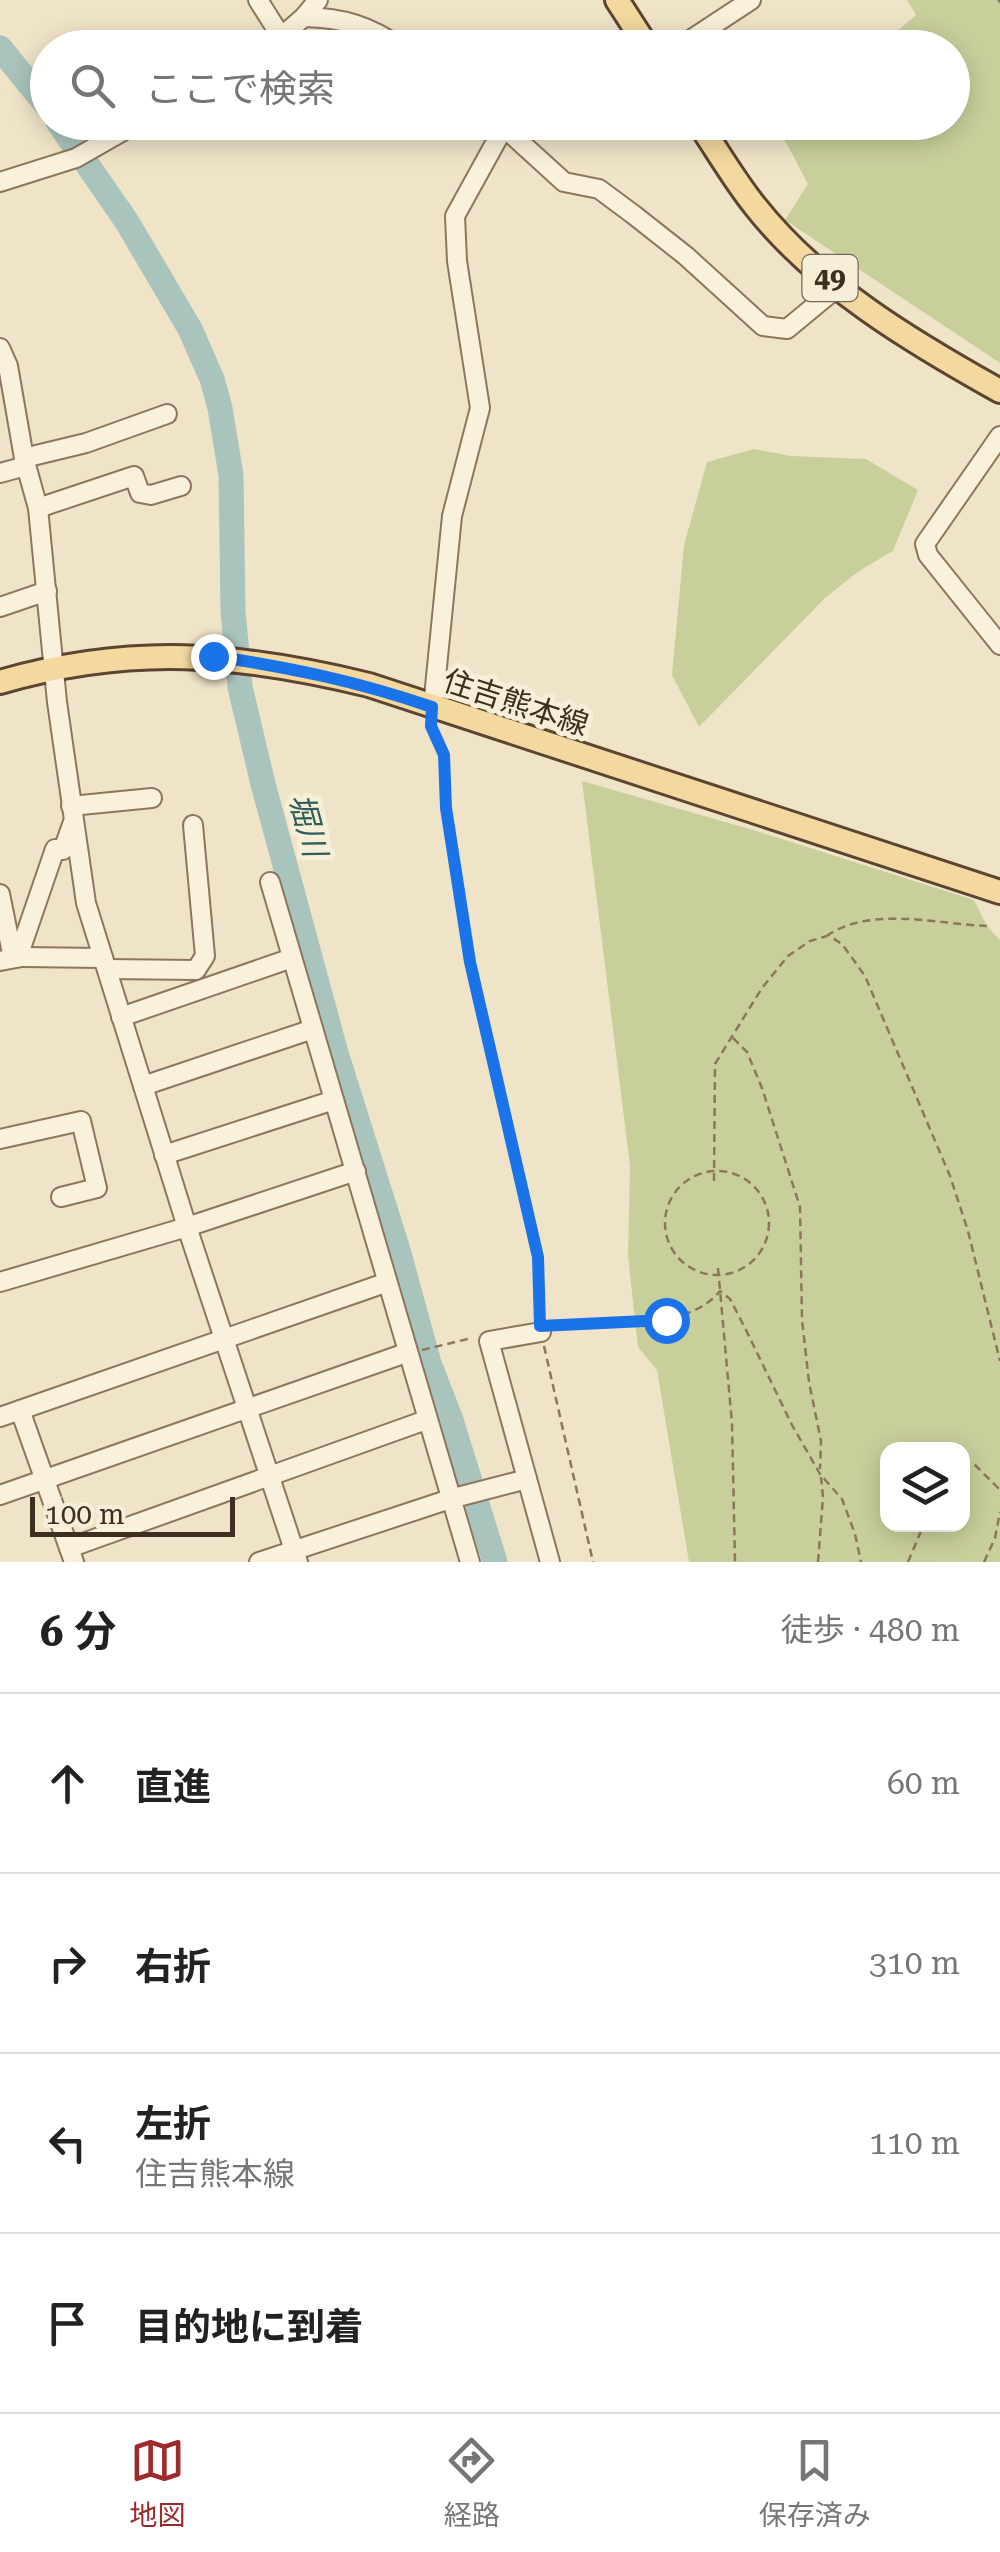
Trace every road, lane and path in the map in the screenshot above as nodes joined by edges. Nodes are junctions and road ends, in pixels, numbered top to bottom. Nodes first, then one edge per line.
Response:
1 (258, 0) edge
2 (318, 0) edge
3 (617, 0) edge
4 (751, 0) edge
5 (304, 17) junction
6 (270, 30) edge
7 (290, 30) edge
8 (369, 30) edge
9 (636, 30) edge
10 (705, 30) edge
11 (108, 140) edge
12 (496, 140) edge
13 (521, 140) edge
14 (710, 140) edge
15 (0, 182) edge
16 (839, 286) junction
17 (0, 348) edge
18 (1000, 391) edge
19 (166, 414) dead end
20 (1000, 436) edge
21 (25, 462) junction
22 (0, 472) edge
23 (181, 486) dead end
24 (38, 508) junction
25 (48, 591) junction
26 (0, 607) edge
27 (1000, 645) edge
28 (53, 667) junction
29 (0, 682) edge
30 (432, 707) junction
31 (152, 798) dead end
32 (72, 814) junction
33 (193, 825) dead end
34 (270, 882) dead end
35 (1000, 892) edge
36 (0, 894) edge
37 (987, 926) dead end
38 (828, 935) junction
39 (292, 958) junction
40 (12, 959) edge
41 (105, 964) junction
42 (121, 1017) junction
43 (313, 1029) junction
44 (733, 1038) junction
45 (143, 1086) junction
46 (334, 1100) junction
47 (0, 1139) edge
48 (164, 1155) junction
49 (714, 1170) junction
50 (356, 1171) junction
51 (714, 1181) dead end
52 (61, 1197) dead end
53 (187, 1226) junction
54 (718, 1268) dead end
55 (718, 1276) junction
56 (0, 1282) edge
57 (385, 1283) junction
58 (720, 1290) junction
59 (540, 1329) junction
60 (224, 1338) junction
61 (444, 1344) dead end
62 (408, 1353) junction
63 (1000, 1361) edge
64 (247, 1408) junction
65 (20, 1410) junction
66 (0, 1417) edge
67 (426, 1420) junction
68 (970, 1464) edge
69 (820, 1474) junction
70 (270, 1476) junction
71 (45, 1479) junction
72 (527, 1479) junction
73 (1000, 1490) edge
74 (0, 1494) edge
75 (450, 1499) junction
76 (1000, 1512) edge
77 (921, 1532) edge
78 (72, 1555) edge
79 (296, 1556) edge
80 (259, 1562) edge
81 (470, 1562) edge
82 (550, 1562) edge
83 (593, 1562) edge
84 (735, 1562) edge
85 (818, 1562) edge
86 (861, 1562) edge
87 (908, 1562) edge
88 (984, 1562) edge

1 - 6 street
2 - 5 street
3 - 9 main road
4 - 10 street
5 - 7 street
5 - 8 street
11 - 15 street
12 - 30 street
13 - 16 street
14 - 16 main road, 49
16 - 18 main road, 49
17 - 21 street
19 - 21 street
20 - 27 street
21 - 22 street
21 - 24 street
23 - 24 street
24 - 25 street
25 - 26 street
25 - 28 street
28 - 29 main road, 住吉熊本線
28 - 30 main road, 住吉熊本線
28 - 32 street
30 - 35 main road, 住吉熊本線
30 - 59 path
31 - 32 street
32 - 40 street
32 - 41 street
33 - 41 street
34 - 39 street
36 - 40 street
37 - 38 path
38 - 44 path
38 - 63 path
39 - 42 street
39 - 43 street
40 - 41 street
41 - 42 street
42 - 45 street
43 - 45 street
43 - 46 street
44 - 49 path
44 - 69 path
45 - 48 street
46 - 48 street
46 - 50 street
47 - 52 street
48 - 53 street
49 - 51 path
49 - 55 path
49 - 55 path
50 - 53 street
50 - 57 street
53 - 56 street
53 - 60 street
54 - 55 path
55 - 58 path
57 - 60 street
57 - 62 street
58 - 59 path
58 - 69 path
58 - 84 path
59 - 72 street
59 - 83 path
60 - 64 street
60 - 65 street
61 - 62 path
62 - 64 street
62 - 67 street
64 - 70 street
64 - 71 street
65 - 66 street
65 - 71 street
67 - 70 street
67 - 75 street
68 - 73 path
69 - 85 path
69 - 86 path
70 - 78 street
70 - 79 street
71 - 74 street
71 - 78 street
72 - 75 street
72 - 82 street
75 - 79 street
75 - 81 street
76 - 88 path
77 - 87 path
79 - 80 street

